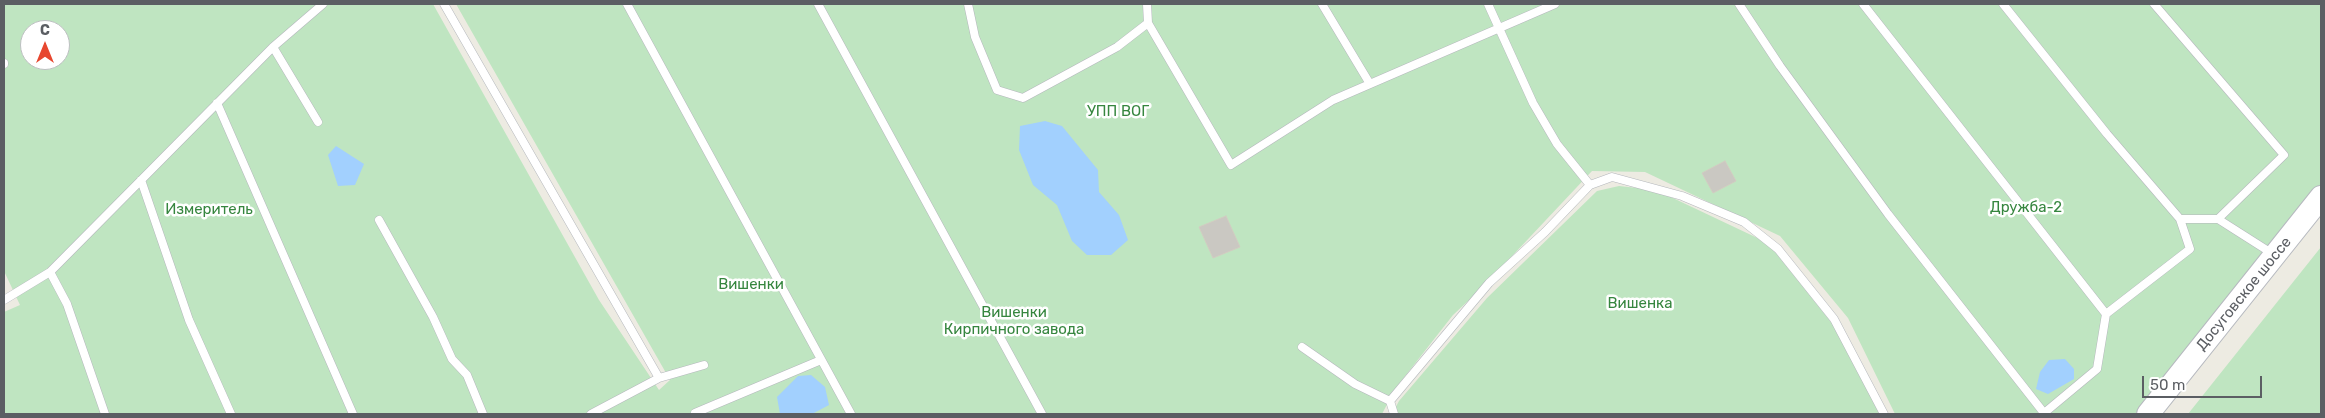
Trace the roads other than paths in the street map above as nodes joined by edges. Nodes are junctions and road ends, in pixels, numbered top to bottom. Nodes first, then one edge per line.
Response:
1 (324, 4) edge
2 (444, 4) edge
3 (627, 4) edge
4 (818, 4) edge
5 (968, 4) edge
6 (1147, 4) edge
7 (1322, 4) edge
8 (1488, 4) edge
9 (1555, 4) edge
10 (1739, 4) edge
11 (1862, 4) edge
12 (2003, 4) edge
13 (2154, 4) edge
14 (1148, 23) junction
15 (1500, 28) junction
16 (273, 47) junction
17 (1370, 84) junction
18 (217, 103) junction
19 (318, 122) dead end
20 (141, 180) junction
21 (1590, 185) junction
22 (2321, 197) edge
23 (2180, 218) junction
24 (2218, 219) junction
25 (379, 220) dead end
26 (2275, 256) junction
27 (50, 272) junction
28 (4, 300) edge
29 (2106, 314) junction
30 (1302, 346) dead end
31 (821, 360) junction
32 (704, 365) dead end
33 (659, 378) junction
34 (1390, 401) junction
35 (695, 413) edge
36 (105, 414) edge
37 (231, 414) edge
38 (353, 414) edge
39 (484, 414) edge
40 (591, 414) edge
41 (851, 414) edge
42 (1042, 414) edge
43 (1394, 414) edge
44 (1884, 414) edge
45 (2043, 414) edge
46 (2148, 414) edge

1 - 16 lane
2 - 33 lane
3 - 31 lane
4 - 42 lane
5 - 14 lane
6 - 14 lane
7 - 17 lane
8 - 15 lane
9 - 15 lane
10 - 45 lane
11 - 29 lane
12 - 23 lane
13 - 24 lane
14 - 17 lane
15 - 17 lane
15 - 21 lane
16 - 18 lane
16 - 19 lane
18 - 20 lane
18 - 38 lane
20 - 27 lane
20 - 37 lane
21 - 34 lane
21 - 44 lane
22 - 26 main road, Досуговское шоссе
23 - 24 lane
23 - 29 lane
24 - 26 lane
25 - 39 lane
26 - 46 main road, Досуговское шоссе
27 - 28 lane
27 - 36 lane
29 - 45 lane
30 - 34 lane
31 - 35 lane
31 - 41 lane
32 - 33 lane
33 - 40 lane
34 - 43 lane

